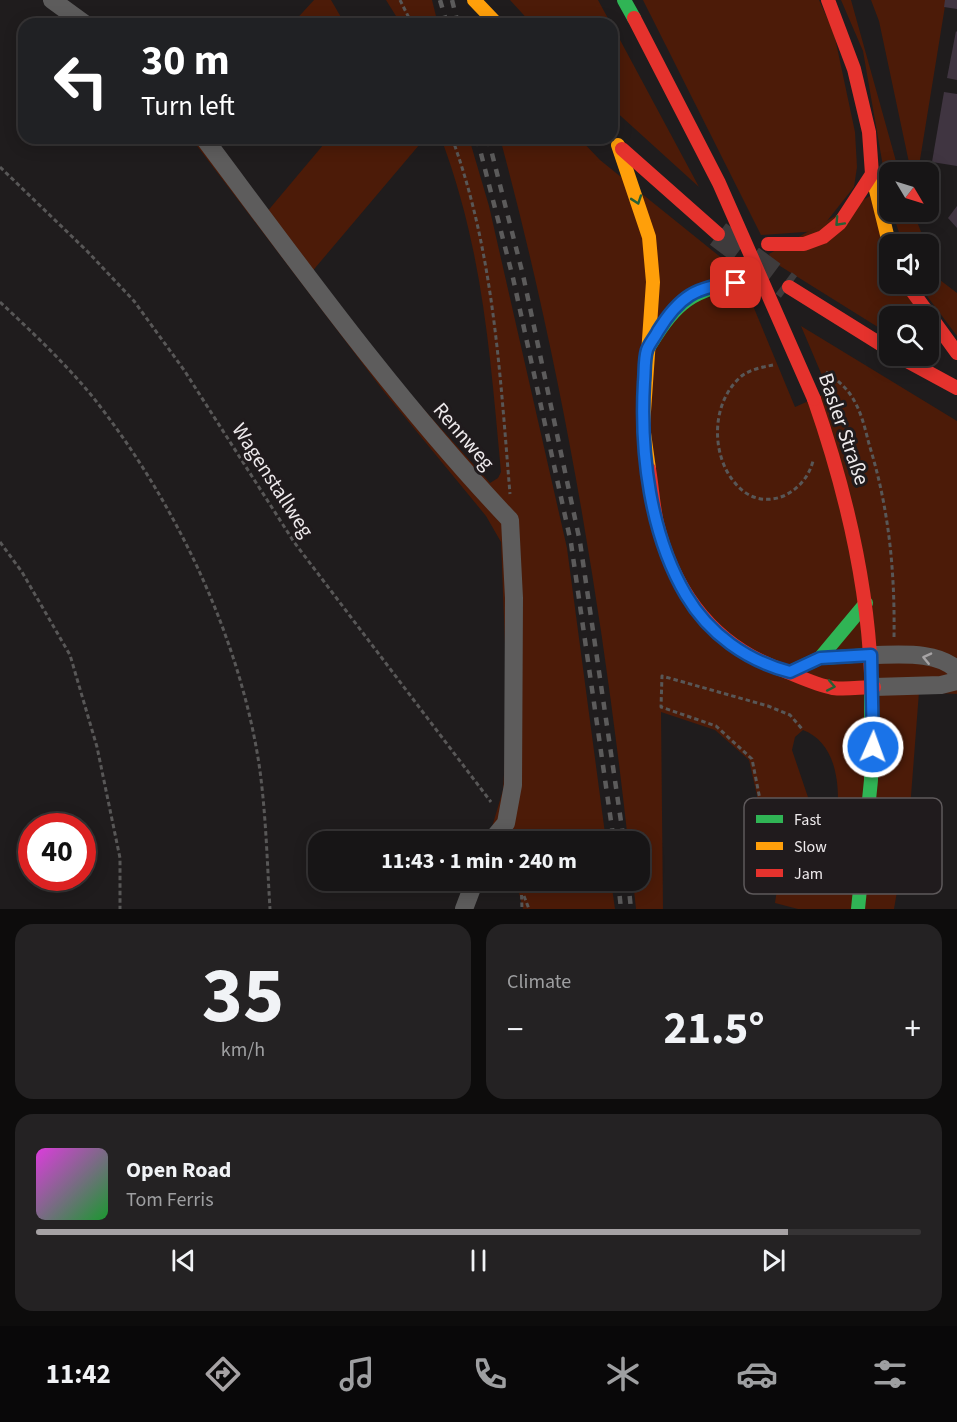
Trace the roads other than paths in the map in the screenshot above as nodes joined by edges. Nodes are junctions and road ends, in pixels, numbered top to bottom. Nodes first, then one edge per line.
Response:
1 (52, 0) edge
2 (474, 0) edge
3 (624, 0) edge
4 (828, 0) edge
5 (77, 18) edge
6 (491, 18) edge
7 (208, 144) edge
8 (615, 144) edge
9 (616, 144) edge
10 (872, 174) junction
11 (718, 234) tunnel mouth
12 (887, 234) edge
13 (768, 244) dead end
14 (736, 283) dead end
15 (789, 288) tunnel mouth
16 (914, 294) edge
17 (879, 343) edge
18 (647, 350) junction
19 (957, 353) edge
20 (915, 366) edge
21 (955, 389) edge
22 (866, 603) junction
23 (871, 655) junction
24 (820, 658) junction
25 (957, 670) edge
26 (790, 672) junction
27 (957, 681) edge
28 (874, 687) junction
29 (871, 798) edge
30 (499, 831) edge
31 (471, 891) edge
32 (860, 894) edge
33 (464, 909) edge
34 (858, 909) edge

1 - 5 street
2 - 6 main road
3 - 22 main road, Basler Straße, bridge
4 - 10 main road
7 - 30 street, Rennweg
8 -> 18 main road
9 - 11 main road
10 - 12 main road
10 -> 13 main road
14 - 18 main road
15 - 17 main road
16 - 19 main road
18 - 26 main road
20 - 21 main road
22 - 23 main road, Basler Straße
22 - 24 main road
23 - 24 main road
25 -> 23 street
23 - 28 main road, Basler Straße
24 - 26 main road
26 -> 28 main road
27 - 28 street
28 - 29 main road, Basler Straße
31 - 33 street
32 - 34 main road, Basler Straße

